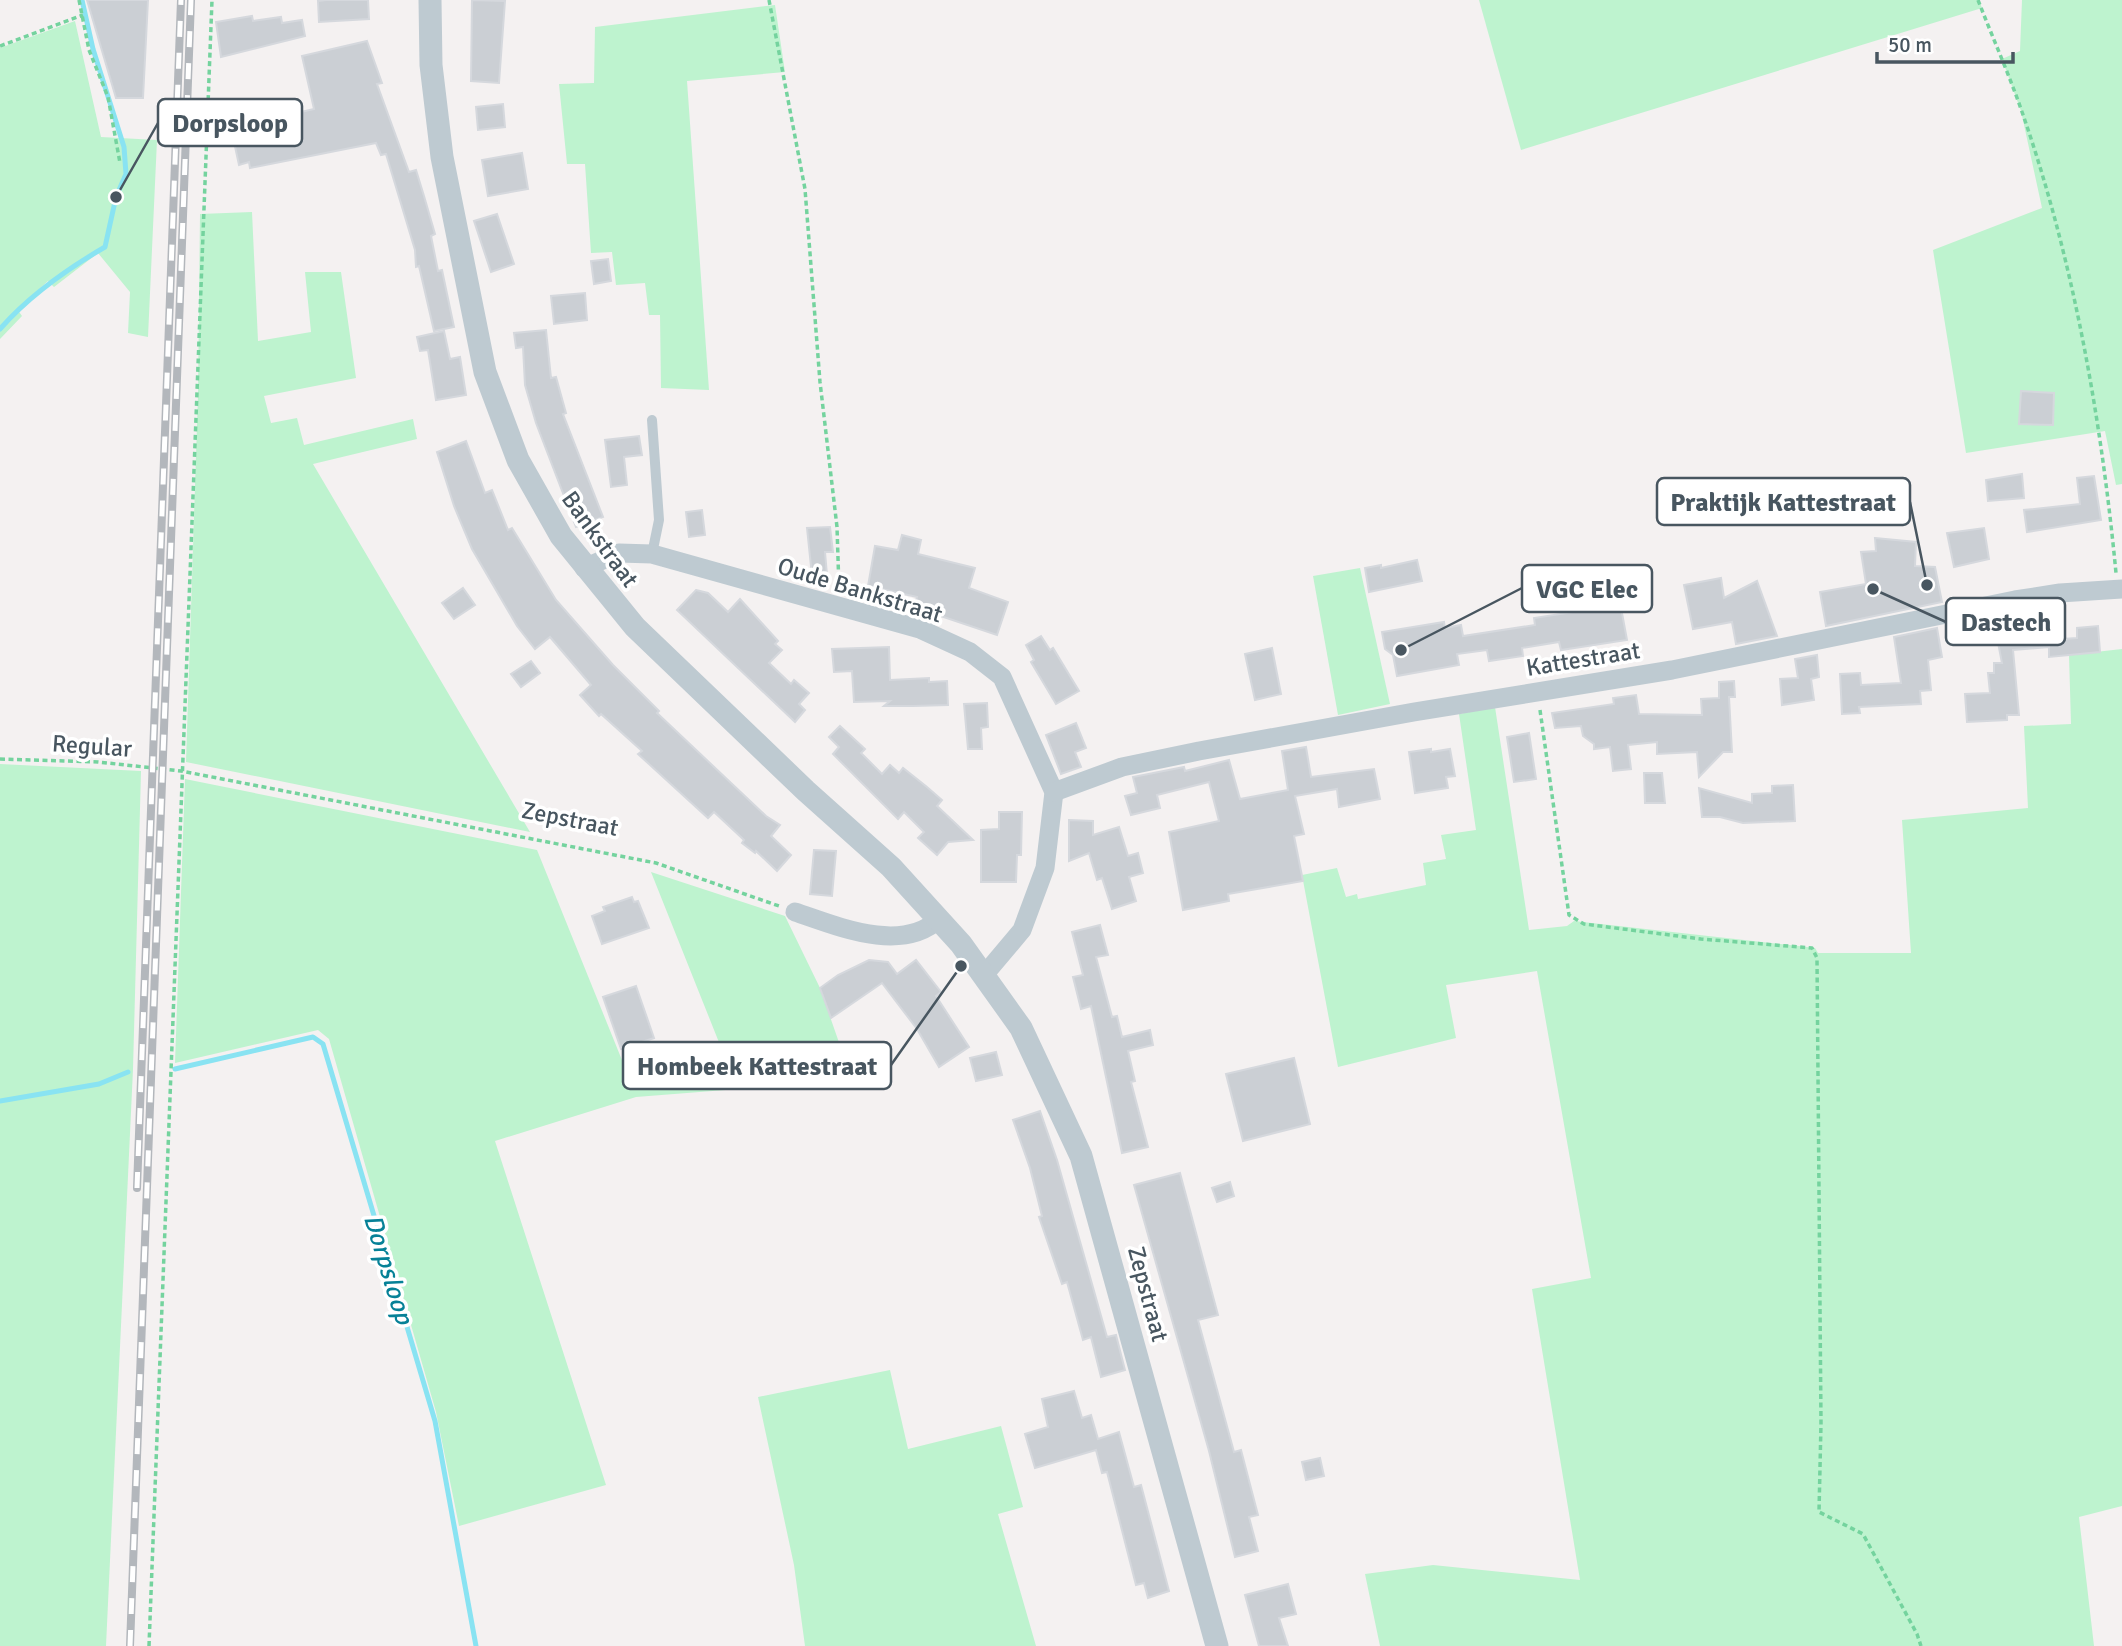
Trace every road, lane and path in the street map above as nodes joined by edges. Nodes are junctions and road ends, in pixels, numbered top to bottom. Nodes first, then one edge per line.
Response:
1 (79, 0) edge
2 (212, 0) edge
3 (430, 0) edge
4 (769, 0) edge
5 (1978, 0) edge
6 (83, 15) junction
7 (0, 46) edge
8 (120, 163) dead end
9 (652, 419) dead end
10 (652, 554) junction
11 (584, 568) junction
12 (2120, 589) edge
13 (840, 608) junction
14 (1537, 691) junction
15 (0, 759) edge
16 (181, 771) junction
17 (1054, 792) junction
18 (795, 912) joint
19 (939, 919) junction
20 (985, 974) junction
21 (149, 1646) edge
22 (1217, 1646) edge
23 (1920, 1646) edge

1 - 6 path
2 - 16 path
3 - 11 street, Bankstraat
4 - 13 path
5 - 12 path
6 - 7 path
6 - 8 path
9 - 10 lane
10 - 11 street, Oude Bankstraat
10 - 13 street, Oude Bankstraat
11 - 19 street, Bankstraat
12 - 14 street, Kattestraat
13 - 17 street, Oude Bankstraat
14 - 17 street, Kattestraat
14 - 23 path
15 - 16 path, Regular
16 - 18 path, Zepstraat
16 - 21 path
17 - 20 street, Oude Bankstraat
18 - 19 street
19 - 20 street, Bankstraat
20 - 22 street, Zepstraat

